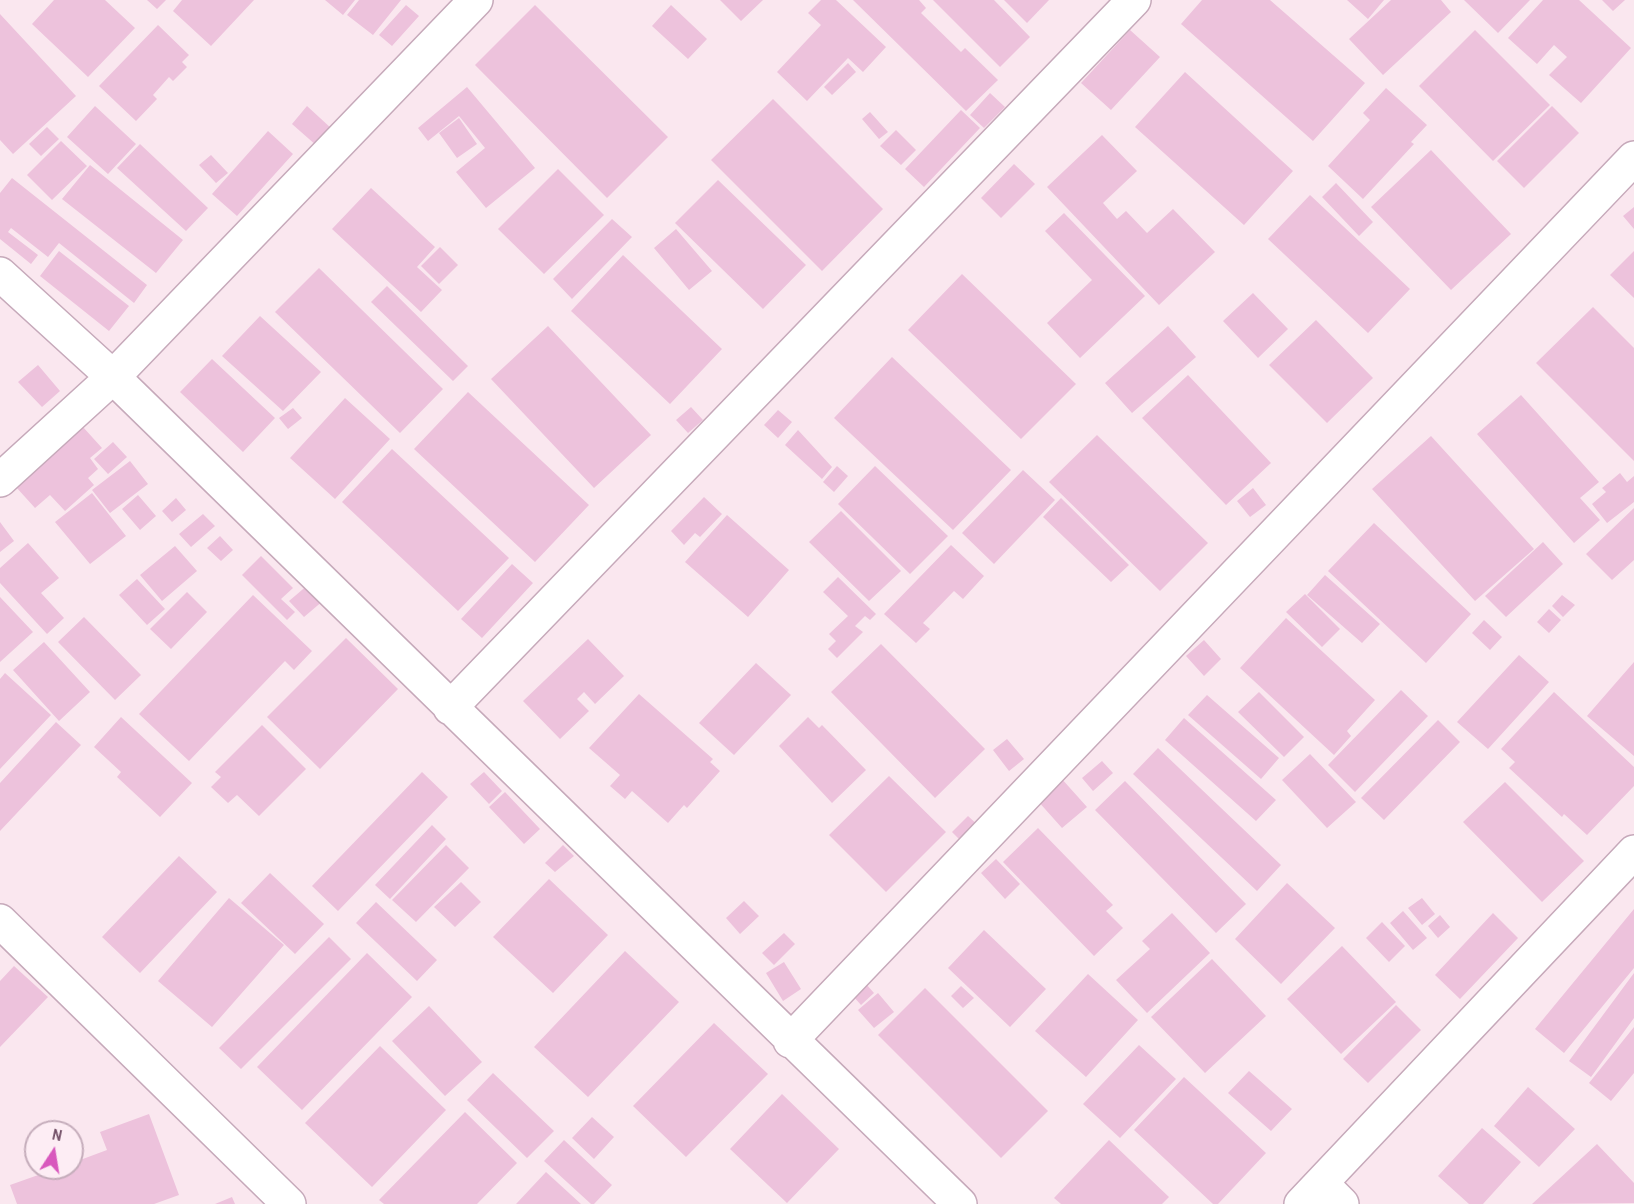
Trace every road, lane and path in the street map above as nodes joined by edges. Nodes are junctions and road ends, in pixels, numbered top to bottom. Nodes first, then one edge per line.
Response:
1 (476, 0) edge
2 (1134, 0) edge
3 (1634, 158) edge
4 (0, 274) edge
5 (113, 377) junction
6 (0, 480) edge
7 (450, 708) junction
8 (1634, 852) edge
9 (0, 921) edge
10 (790, 1041) junction
11 (1321, 1197) edge
12 (289, 1204) edge
13 (960, 1204) edge

1 - 5 street
2 - 7 street
3 - 10 street
4 - 5 street
5 - 6 street
5 - 7 street
7 - 10 street
8 - 11 street
9 - 12 street
10 - 13 street

